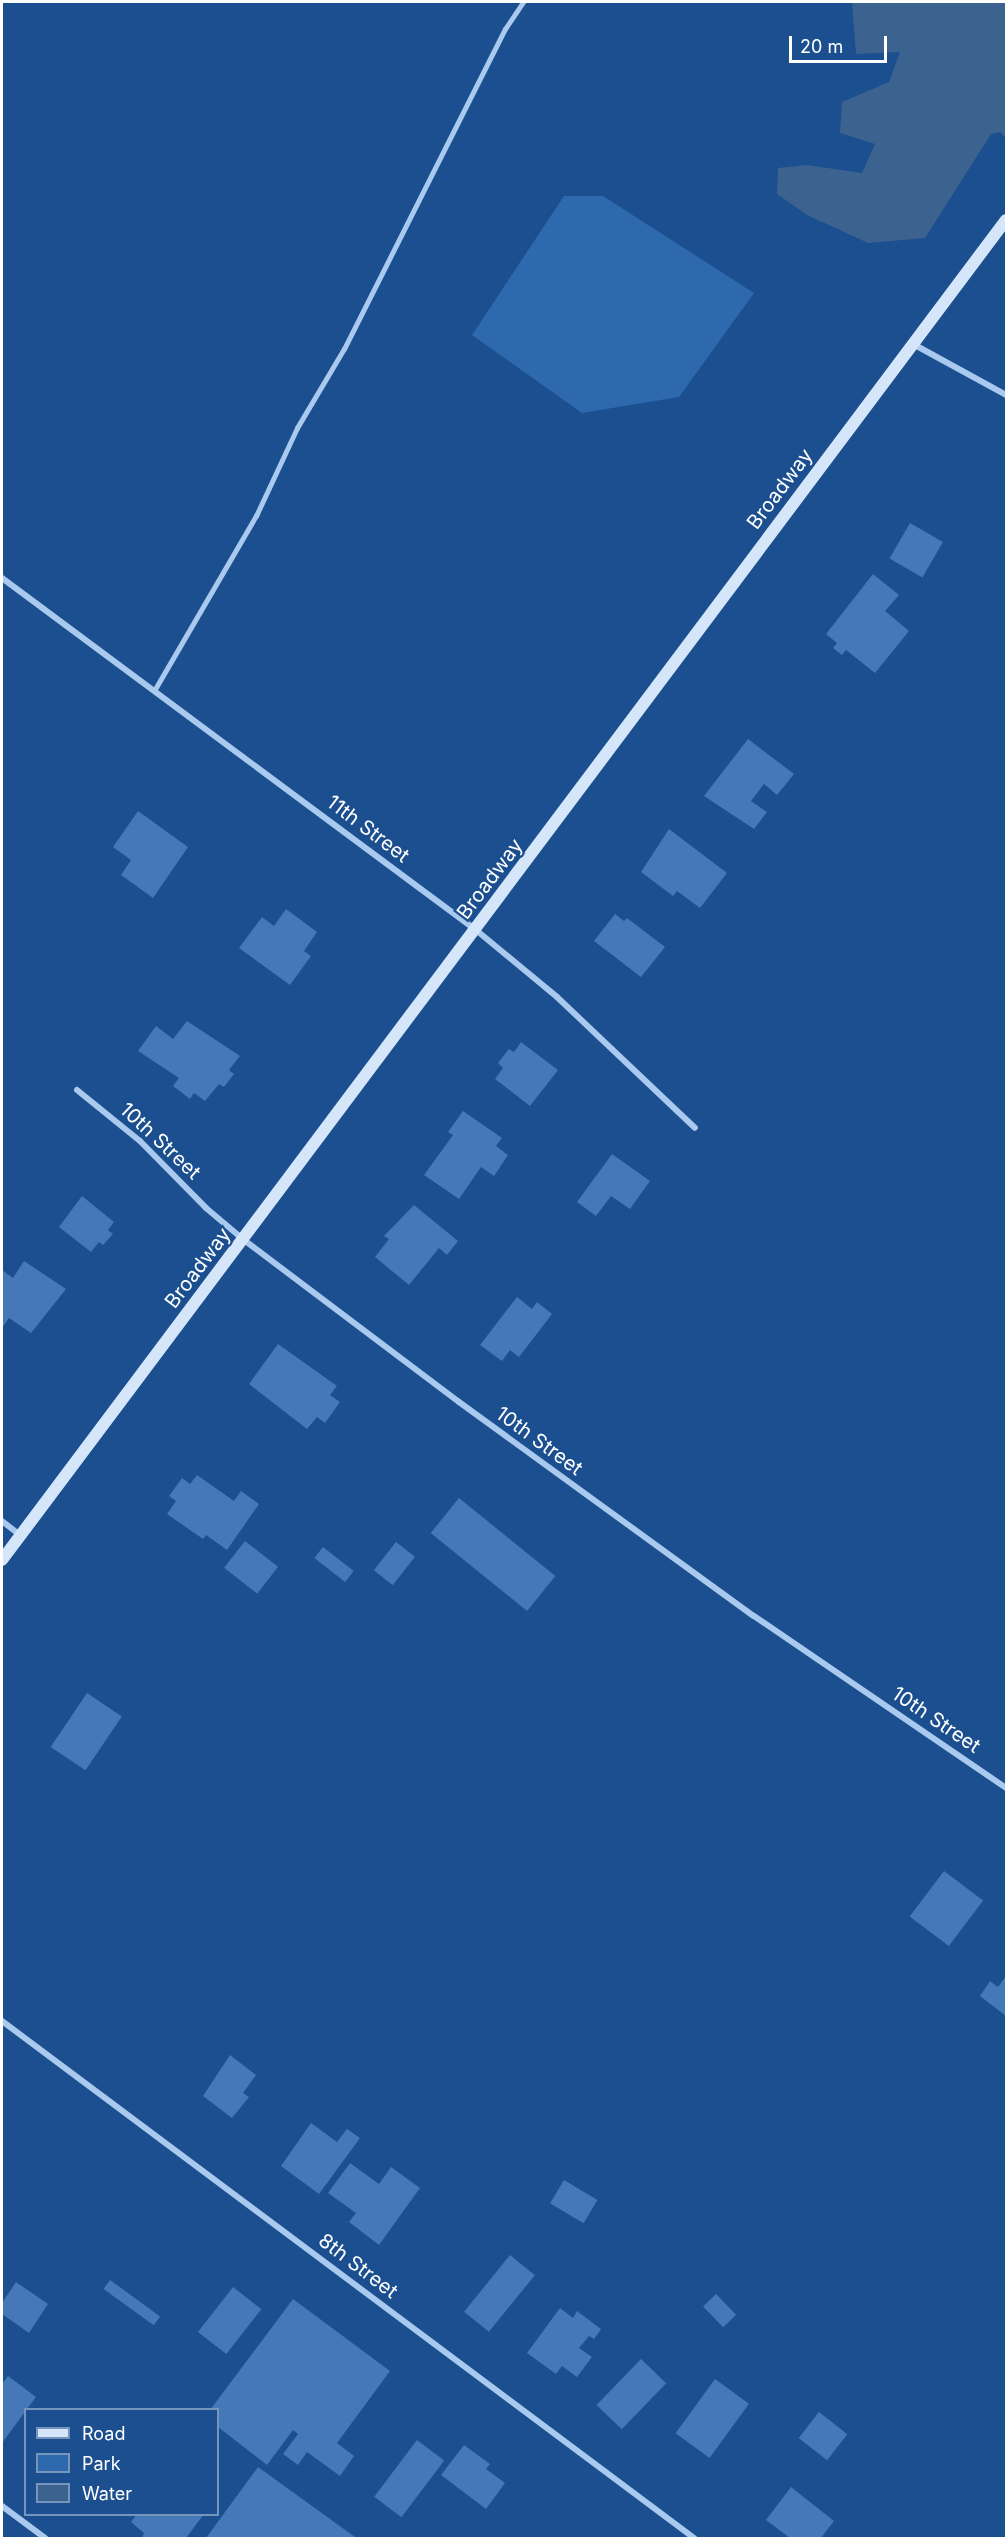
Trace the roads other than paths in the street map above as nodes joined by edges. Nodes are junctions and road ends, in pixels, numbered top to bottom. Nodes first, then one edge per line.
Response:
1 (523, 2) edge
2 (1006, 220) edge
3 (912, 343) junction
4 (1006, 395) edge
5 (2, 578) edge
6 (154, 690) junction
7 (476, 930) junction
8 (76, 1090) dead end
9 (695, 1128) dead end
10 (244, 1240) junction
11 (2, 1521) edge
12 (20, 1535) junction
13 (2, 1560) edge
14 (1006, 1788) edge
15 (2, 2021) edge
16 (2, 2506) edge
17 (45, 2538) edge
18 (694, 2538) edge

1 - 6 lane
2 - 3 street, Broadway
3 - 4 street
3 - 7 street, Broadway
5 - 6 street, 11th Street
6 - 7 street, 11th Street
7 - 9 street, 11th Street
7 - 10 street, Broadway
8 - 10 street, 10th Street
10 - 12 street, Broadway
10 - 14 street, 10th Street
11 - 12 street
12 - 13 street, Broadway
15 - 18 street, 8th Street
16 - 17 street

